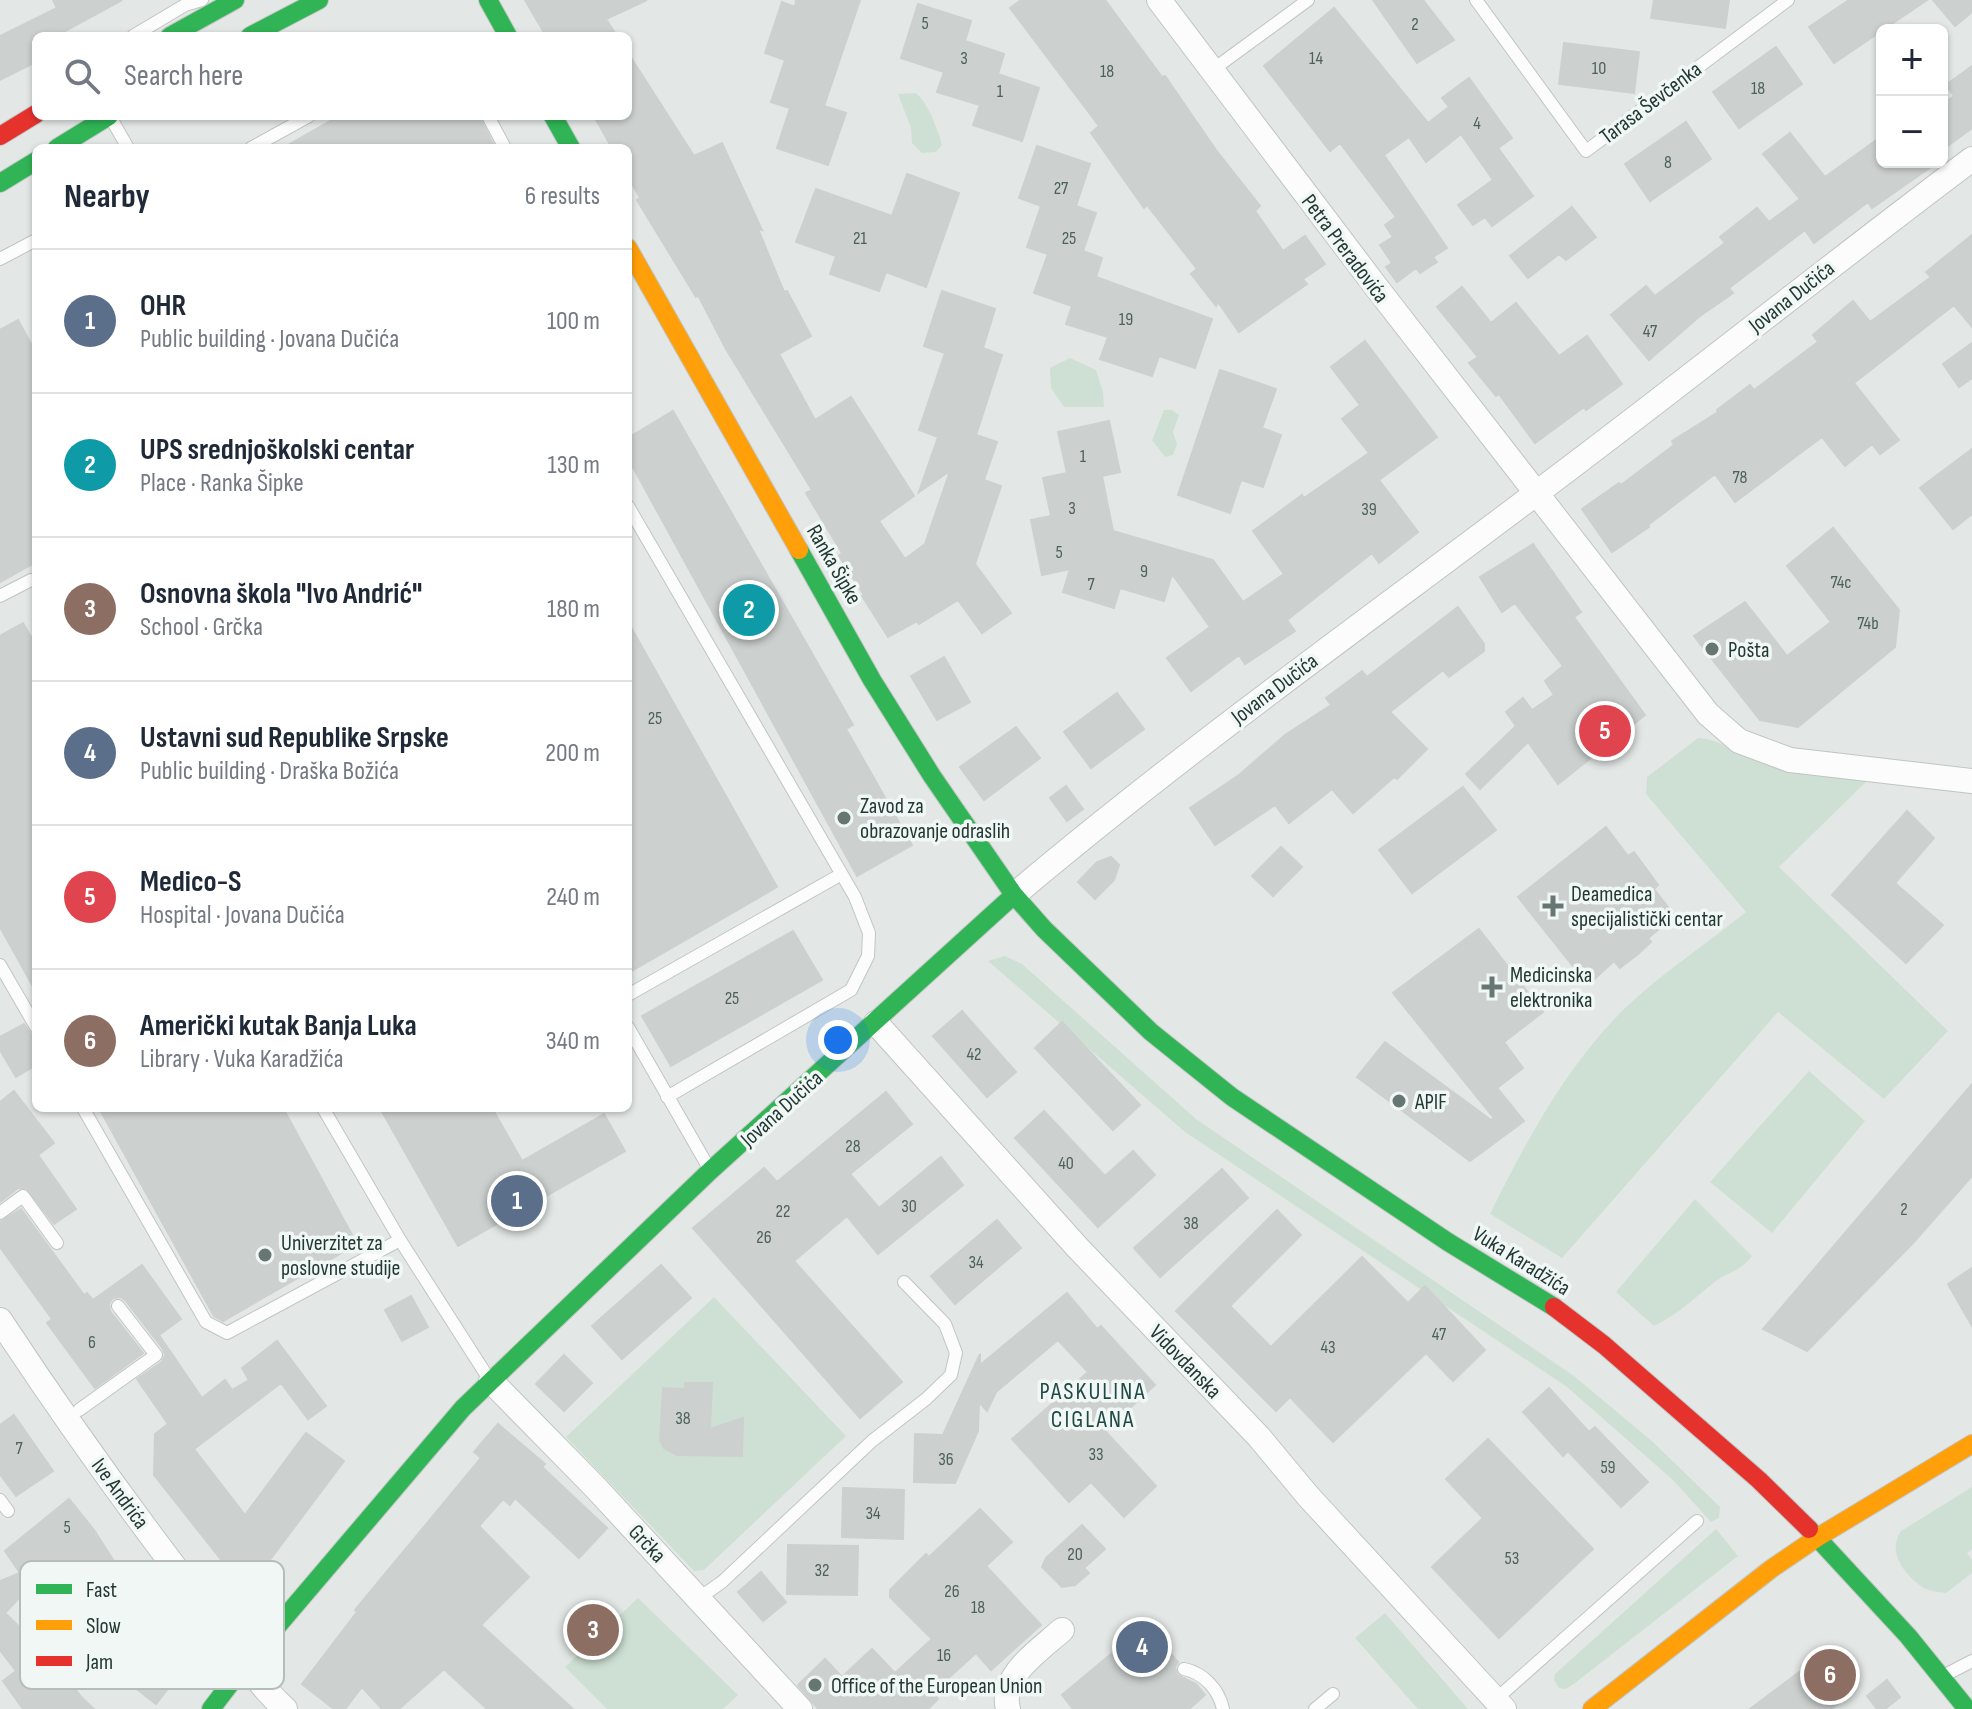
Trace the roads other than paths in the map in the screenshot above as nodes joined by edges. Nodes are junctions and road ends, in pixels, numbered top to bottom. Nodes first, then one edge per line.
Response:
1 (202, 0) edge
2 (235, 0) edge
3 (319, 0) edge
4 (488, 0) edge
5 (1159, 0) edge
6 (1308, 0) edge
7 (1476, 0) edge
8 (1788, 0) edge
9 (140, 32) edge
10 (177, 32) edge
11 (258, 32) edge
12 (506, 32) edge
13 (1211, 71) junction
14 (32, 116) edge
15 (103, 120) edge
16 (112, 120) edge
17 (302, 120) edge
18 (490, 120) edge
19 (555, 120) edge
20 (0, 136) edge
21 (64, 144) edge
22 (126, 144) edge
23 (258, 144) edge
24 (503, 144) edge
25 (569, 144) edge
26 (1972, 159) edge
27 (32, 163) edge
28 (0, 183) edge
29 (32, 242) edge
30 (632, 255) edge
31 (0, 259) edge
32 (1536, 494) junction
33 (632, 513) edge
34 (32, 583) edge
35 (0, 596) edge
36 (1972, 781) edge
37 (840, 875) junction
38 (1014, 895) junction
39 (0, 965) edge
40 (632, 993) edge
41 (32, 1020) edge
42 (876, 1023) junction
43 (632, 1034) edge
44 (667, 1097) junction
45 (85, 1112) edge
46 (325, 1112) edge
47 (710, 1171) junction
48 (0, 1213) edge
49 (400, 1240) junction
50 (57, 1243) dead end
51 (904, 1282) dead end
52 (118, 1306) dead end
53 (0, 1320) edge
54 (491, 1381) junction
55 (79, 1410) dead end
56 (1972, 1444) edge
57 (1697, 1521) dead end
58 (1818, 1537) junction
59 (171, 1561) edge
60 (699, 1598) junction
61 (284, 1618) edge
62 (1062, 1630) dead end
63 (1972, 1661) edge
64 (1184, 1669) dead end
65 (1942, 1677) junction
66 (1624, 1683) junction
67 (226, 1689) edge
68 (263, 1689) edge
69 (1333, 1694) dead end
70 (1499, 1704) edge
71 (1622, 1704) dead end
72 (211, 1709) edge
73 (285, 1709) edge
74 (800, 1709) edge
75 (1008, 1709) edge
76 (1223, 1709) edge
77 (1315, 1709) edge
78 (1592, 1709) edge
79 (1967, 1709) edge

1 - 9 lane
2 - 10 main road
3 - 11 main road
4 - 12 main road
5 - 13 street, Petra Preradovića
6 - 13 lane
7 - 8 lane, Tarasa Ševčenka
13 - 32 street, Petra Preradovića
14 - 20 main road
15 - 21 main road
16 - 22 lane
17 - 23 lane
18 - 24 lane
19 - 25 main road
26 - 32 street, Jovana Dučića
27 - 28 main road
29 - 31 lane
30 - 38 main road, Ranka Šipke
32 - 36 street
32 - 38 street, Jovana Dučića
33 - 37 lane
34 - 35 lane
37 - 40 lane
37 - 44 lane
38 - 42 main road, Jovana Dučića
38 - 58 main road, Vuka Karadžića
39 - 41 lane
42 - 47 main road, Jovana Dučića
42 - 70 street, Vidovdanska
43 - 44 lane
44 - 47 lane
45 - 49 lane
46 - 49 lane
47 - 54 main road, Jovana Dučića
48 - 50 lane
49 - 54 lane
51 - 60 lane
52 - 55 lane
53 - 59 street, Ive Andrića
54 - 60 street, Grčka
54 - 61 main road, Jovana Dučića
56 - 58 main road
57 - 70 lane, Vidovdanska
58 - 65 main road, Vuka Karadžića
58 - 66 main road
60 - 74 street, Grčka
62 - 75 street
63 - 65 lane
64 - 76 lane
65 - 79 main road, Vuka Karadžića
66 - 71 lane
66 - 78 main road
67 - 72 main road, Jovana Dučića
68 - 73 street, Ive Andrića
69 - 77 lane

